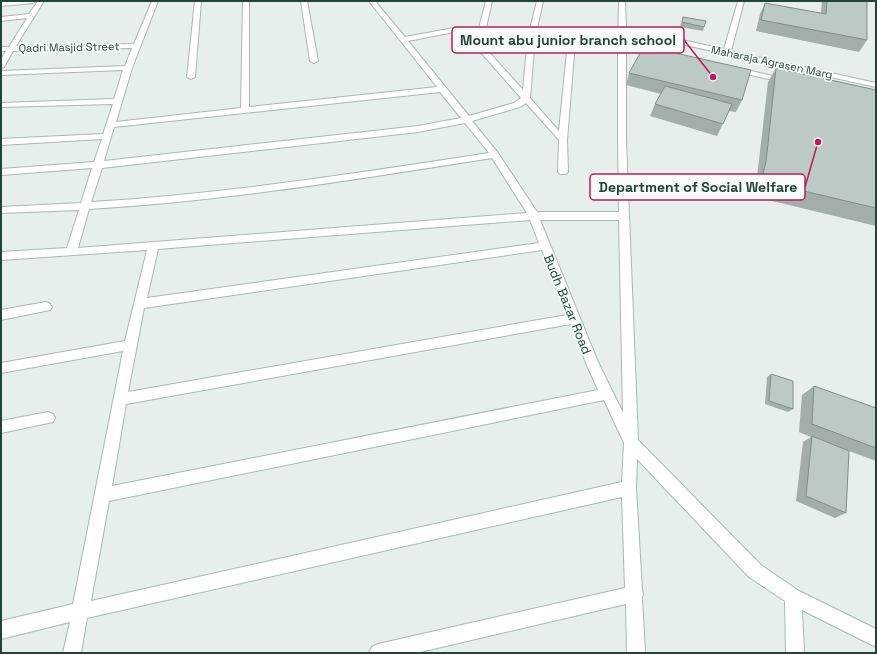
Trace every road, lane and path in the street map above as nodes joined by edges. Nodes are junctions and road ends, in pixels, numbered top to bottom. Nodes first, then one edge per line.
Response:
1 (33, 1) edge
2 (41, 1) edge
3 (154, 1) edge
4 (198, 1) edge
5 (246, 1) edge
6 (304, 1) edge
7 (372, 1) edge
8 (489, 1) edge
9 (540, 1) edge
10 (622, 1) edge
11 (741, 1) edge
12 (1, 4) edge
13 (32, 16) junction
14 (1, 19) edge
15 (464, 29) junction
16 (622, 29) junction
17 (482, 30) junction
18 (532, 35) junction
19 (572, 39) junction
20 (403, 40) junction
21 (622, 44) junction
22 (137, 46) junction
23 (12, 48) junction
24 (1, 49) edge
25 (727, 52) junction
26 (668, 54) edge
27 (314, 61) dead end
28 (1, 65) edge
29 (722, 66) edge
30 (128, 68) junction
31 (1, 72) edge
32 (191, 78) dead end
33 (791, 82) edge
34 (876, 85) edge
35 (443, 89) junction
36 (526, 99) junction
37 (118, 101) junction
38 (1, 105) edge
39 (245, 110) junction
40 (466, 120) junction
41 (111, 125) junction
42 (107, 136) junction
43 (563, 140) junction
44 (1, 142) edge
45 (495, 155) junction
46 (98, 166) junction
47 (1, 172) edge
48 (563, 172) dead end
49 (85, 206) junction
50 (1, 210) edge
51 (534, 216) junction
52 (624, 216) junction
53 (152, 246) junction
54 (544, 246) junction
55 (71, 252) junction
56 (1, 256) edge
57 (139, 304) junction
58 (46, 307) dead end
59 (1, 315) edge
60 (574, 319) junction
61 (130, 346) junction
62 (1, 368) edge
63 (606, 394) junction
64 (121, 399) junction
65 (48, 418) dead end
66 (1, 427) edge
67 (631, 443) junction
68 (629, 488) junction
69 (103, 495) junction
70 (634, 594) junction
71 (793, 597) junction
72 (81, 611) junction
73 (1, 630) edge
74 (876, 638) edge
75 (72, 653) edge
76 (378, 653) edge
77 (636, 653) edge
78 (795, 653) edge

1 - 12 street
2 - 13 street
3 - 22 street
4 - 32 street
5 - 39 street
6 - 27 street
7 - 20 street, Budh Bazar Road
8 - 17 street
9 - 18 street
10 - 16 street
11 - 25 street
13 - 14 street
13 - 23 street
15 - 17 street
15 - 20 street
15 - 36 street
16 - 21 street
16 - 25 street, Maharaja Agrasen Marg
17 - 18 street
18 - 19 street
18 - 36 street
19 - 21 street
19 - 43 street
20 - 35 street, Budh Bazar Road
21 - 26 street
21 - 52 street
22 - 23 street, Qadri Masjid Street
22 - 30 street
23 - 24 street, Qadri Masjid Street
23 - 28 street
25 - 34 street, Maharaja Agrasen Marg
29 - 33 street, Maharaja Agrasen Marg
30 - 31 street
30 - 37 street
35 - 39 street
35 - 40 street, Budh Bazar Road
36 - 40 street
36 - 43 street
37 - 38 street
37 - 41 street
39 - 41 street
40 - 45 street, Budh Bazar Road
40 - 46 street
41 - 42 street
42 - 44 street
42 - 46 street
43 - 48 street
45 - 49 street
45 - 51 street, Budh Bazar Road
46 - 47 street
46 - 49 street
49 - 50 street
49 - 55 street
51 - 52 street
51 - 53 street
51 - 54 street, Budh Bazar Road
52 - 67 street
53 - 55 street
53 - 57 street
54 - 57 street
54 - 60 street, Budh Bazar Road
55 - 56 street
57 - 61 street
58 - 59 street
60 - 63 street, Budh Bazar Road
60 - 64 street
61 - 62 street
61 - 64 street
63 - 67 street, Budh Bazar Road
63 - 69 street
64 - 69 street
65 - 66 street
67 - 68 street, Budh Bazar Road
67 - 71 street
68 - 70 street, Budh Bazar Road
68 - 72 street
69 - 72 street
70 - 76 street
70 - 77 street, Budh Bazar Road
71 - 74 street
71 - 78 street
72 - 73 street
72 - 75 street

